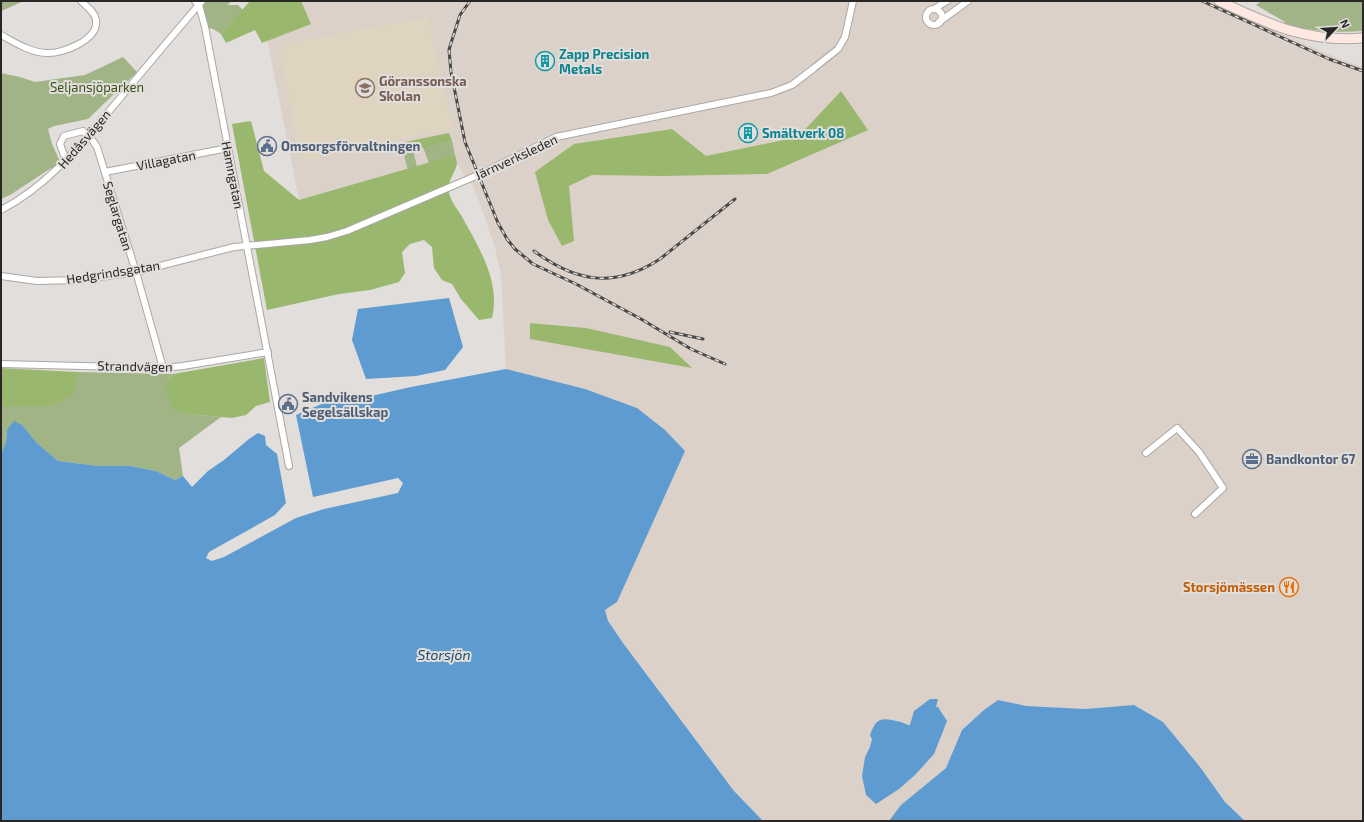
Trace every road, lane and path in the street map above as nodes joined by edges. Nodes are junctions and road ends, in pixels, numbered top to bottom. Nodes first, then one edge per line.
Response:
1 (81, 1) edge
2 (854, 1) edge
3 (947, 1) edge
4 (968, 1) edge
5 (1219, 1) edge
6 (198, 2) edge
7 (934, 9) junction
8 (940, 22) junction
9 (1, 35) edge
10 (1363, 38) edge
11 (88, 136) junction
12 (228, 148) junction
13 (66, 161) junction
14 (105, 172) junction
15 (1, 210) edge
16 (247, 245) junction
17 (136, 272) junction
18 (1, 276) edge
19 (268, 352) junction
20 (1, 364) edge
21 (163, 368) junction
22 (1146, 453) dead end
23 (289, 466) dead end
24 (1195, 514) dead end

1 - 9 street
2 - 16 street, Järnverksleden
3 - 7 street
4 - 8 street
5 - 10 street
6 - 11 street, Hedåsvägen
6 - 12 street, Hamngatan
7 - 8 street
7 - 8 street
11 - 13 street, Hedåsvägen
11 - 13 street
11 - 14 street, Seglargatan
12 - 14 street, Villagatan
12 - 16 street, Hamngatan
13 - 15 street, Hedåsvägen
14 - 17 street, Seglargatan
16 - 17 street, Hedgrindsgatan
16 - 19 street, Hamngatan
17 - 18 street, Hedgrindsgatan
17 - 21 street, Seglargatan
19 - 21 street, Strandvägen
19 - 23 street, Hamngatan
20 - 21 street, Strandvägen
22 - 24 street

